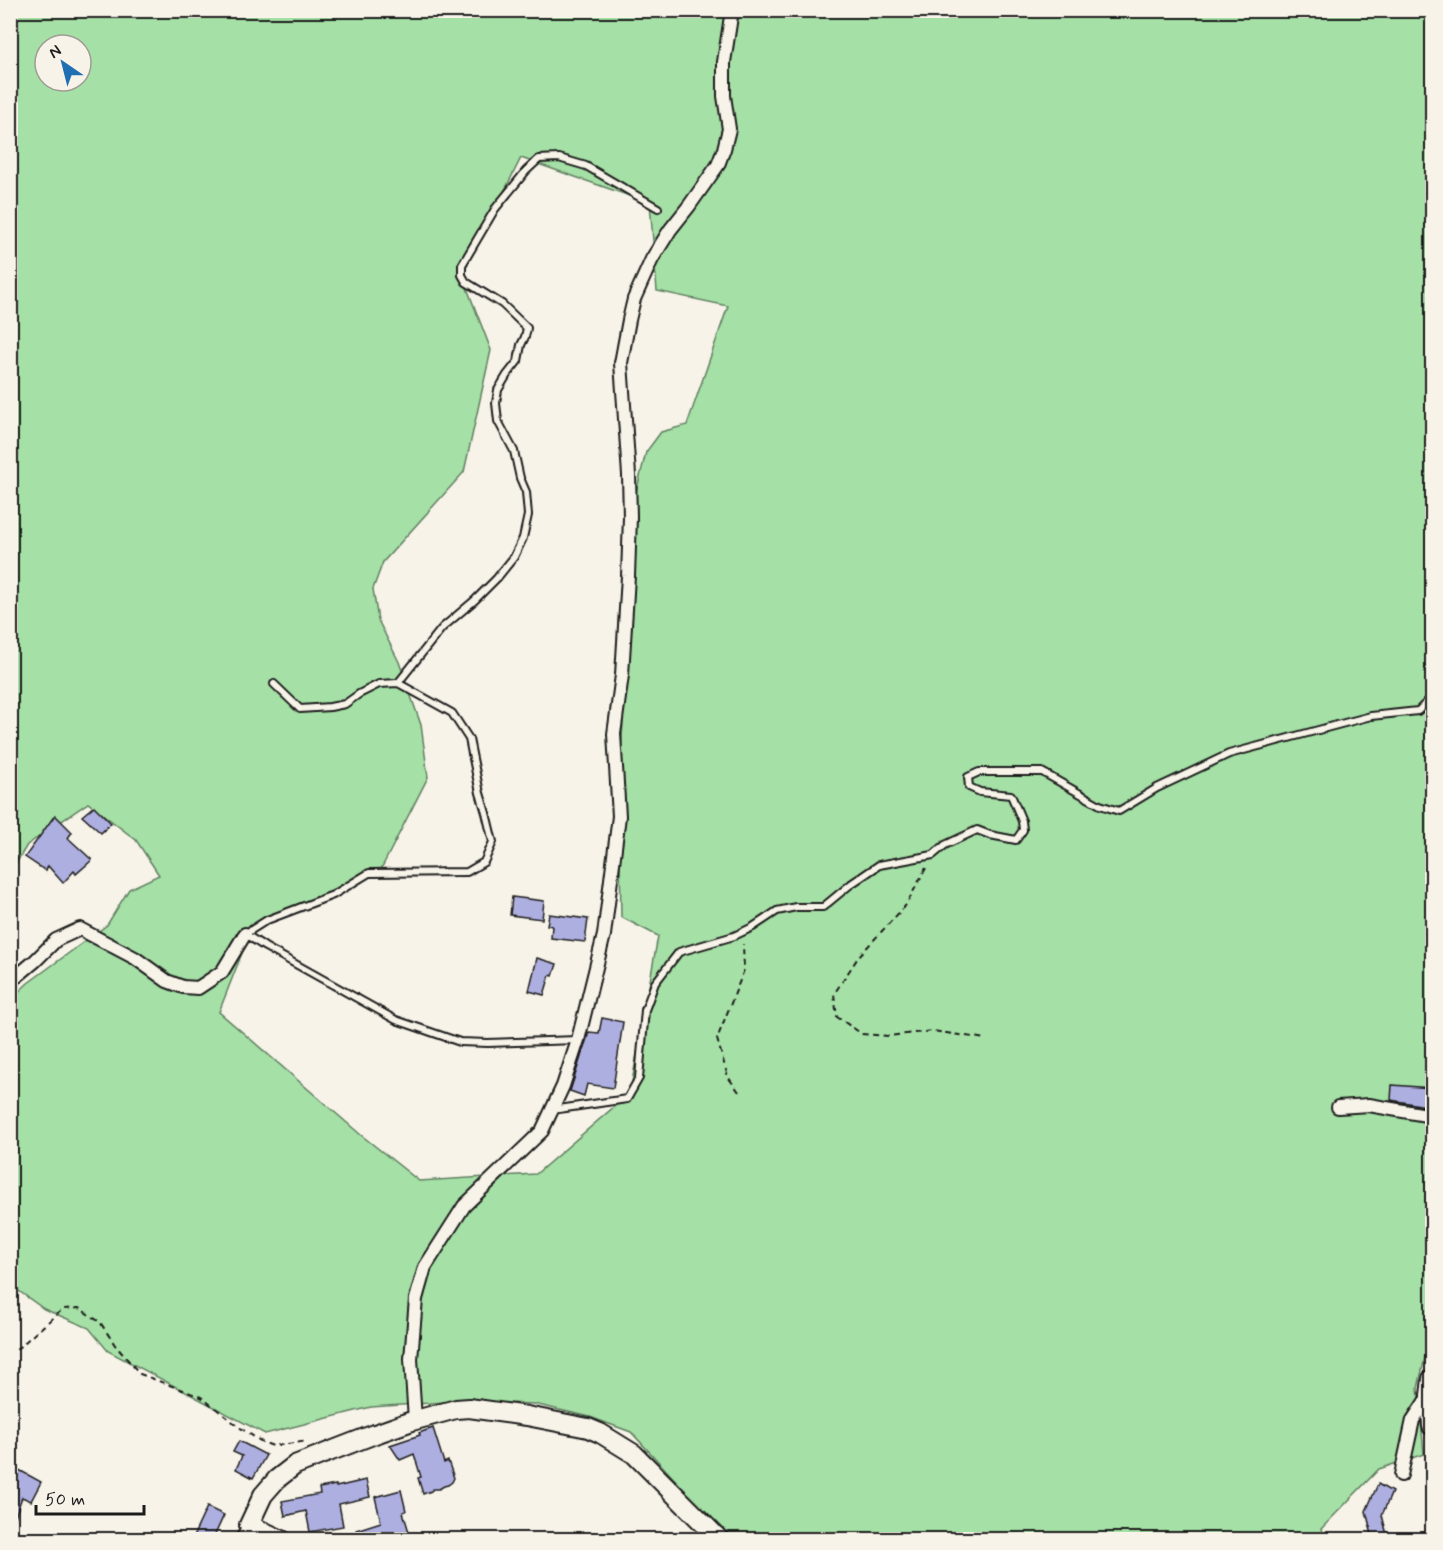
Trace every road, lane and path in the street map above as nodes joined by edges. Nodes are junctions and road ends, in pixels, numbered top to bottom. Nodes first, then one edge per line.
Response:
1 (732, 10) edge
2 (658, 208) dead end
3 (398, 683) junction
4 (274, 684) dead end
5 (1432, 697) edge
6 (933, 855) junction
7 (743, 932) junction
8 (245, 934) junction
9 (10, 982) edge
10 (986, 1039) dead end
11 (578, 1040) junction
12 (739, 1092) dead end
13 (1338, 1107) dead end
14 (552, 1110) junction
15 (1432, 1116) edge
16 (10, 1358) edge
17 (1431, 1386) edge
18 (415, 1420) junction
19 (1432, 1426) edge
20 (313, 1440) dead end
21 (1401, 1475) dead end
22 (245, 1532) edge
23 (282, 1539) edge
24 (720, 1539) edge

1 - 11 street
2 - 3 lane
3 - 4 lane
3 - 8 lane
5 - 6 lane
6 - 7 lane
6 - 10 path
7 - 12 path
7 - 14 lane
8 - 9 street
8 - 11 lane
11 - 14 street
13 - 15 street
14 - 18 street
16 - 20 path
17 - 19 street
17 - 21 street
18 - 22 street
18 - 24 street
22 - 23 street

